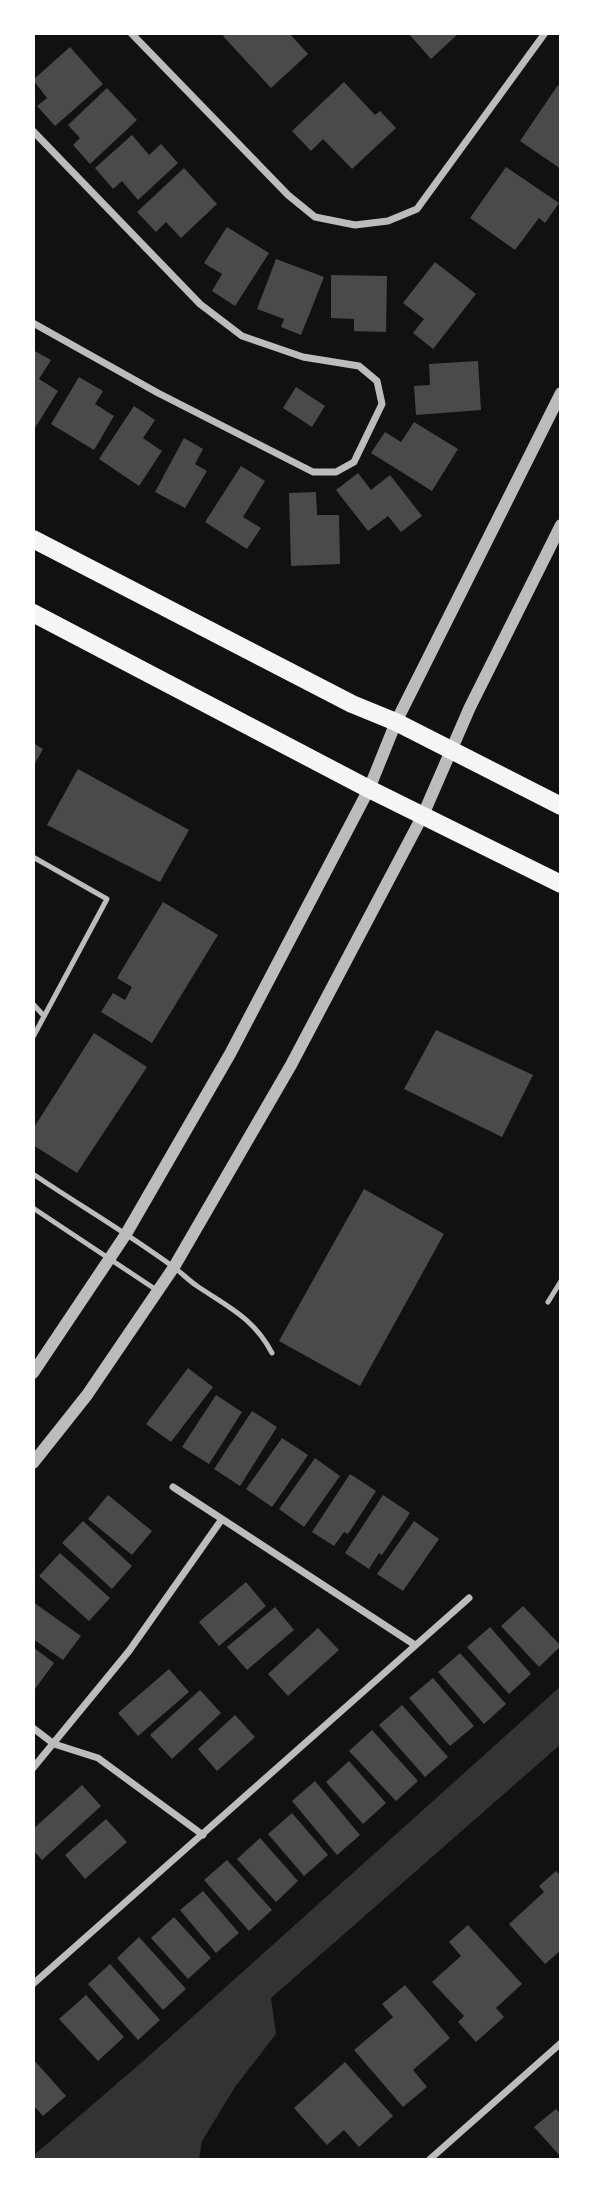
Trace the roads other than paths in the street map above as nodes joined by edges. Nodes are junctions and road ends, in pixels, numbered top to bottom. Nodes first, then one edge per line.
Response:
1 (131, 33) edge
2 (545, 33) edge
3 (33, 131) edge
4 (33, 323) edge
5 (561, 393) edge
6 (561, 524) edge
7 (33, 539) edge
8 (33, 613) edge
9 (396, 722) junction
10 (450, 750) junction
11 (369, 789) junction
12 (561, 806) edge
13 (423, 815) junction
14 (33, 857) edge
15 (561, 884) edge
16 (33, 1004) edge
17 (44, 1016) junction
18 (33, 1037) edge
19 (33, 1174) edge
20 (33, 1208) edge
21 (126, 1234) junction
22 (110, 1260) junction
23 (174, 1267) junction
24 (561, 1281) edge
25 (158, 1291) junction
26 (548, 1302) dead end
27 (272, 1353) dead end
28 (33, 1373) edge
29 (33, 1463) edge
30 (173, 1487) dead end
31 (222, 1519) junction
32 (470, 1598) dead end
33 (415, 1646) junction
34 (33, 1728) edge
35 (54, 1744) junction
36 (33, 1768) edge
37 (203, 1835) junction
38 (33, 1984) edge
39 (561, 2043) edge
40 (429, 2160) edge

1 - 2 street
3 - 4 street
5 - 9 street
6 - 10 street
7 - 9 main road
8 - 11 main road
9 - 10 main road
9 - 11 street
10 - 12 main road
10 - 13 street
11 - 13 main road
11 - 21 street
13 - 15 main road
13 - 23 street
14 - 17 lane
16 - 17 lane
17 - 18 lane
19 - 21 lane
20 - 22 lane
21 - 22 street
21 - 23 lane
22 - 25 lane
22 - 28 street
23 - 25 street
23 - 27 lane
24 - 26 lane
25 - 29 street
30 - 31 street
31 - 33 street
31 - 35 street
32 - 33 street
33 - 37 street
34 - 35 street
35 - 36 street
35 - 37 street
37 - 38 street
39 - 40 street

